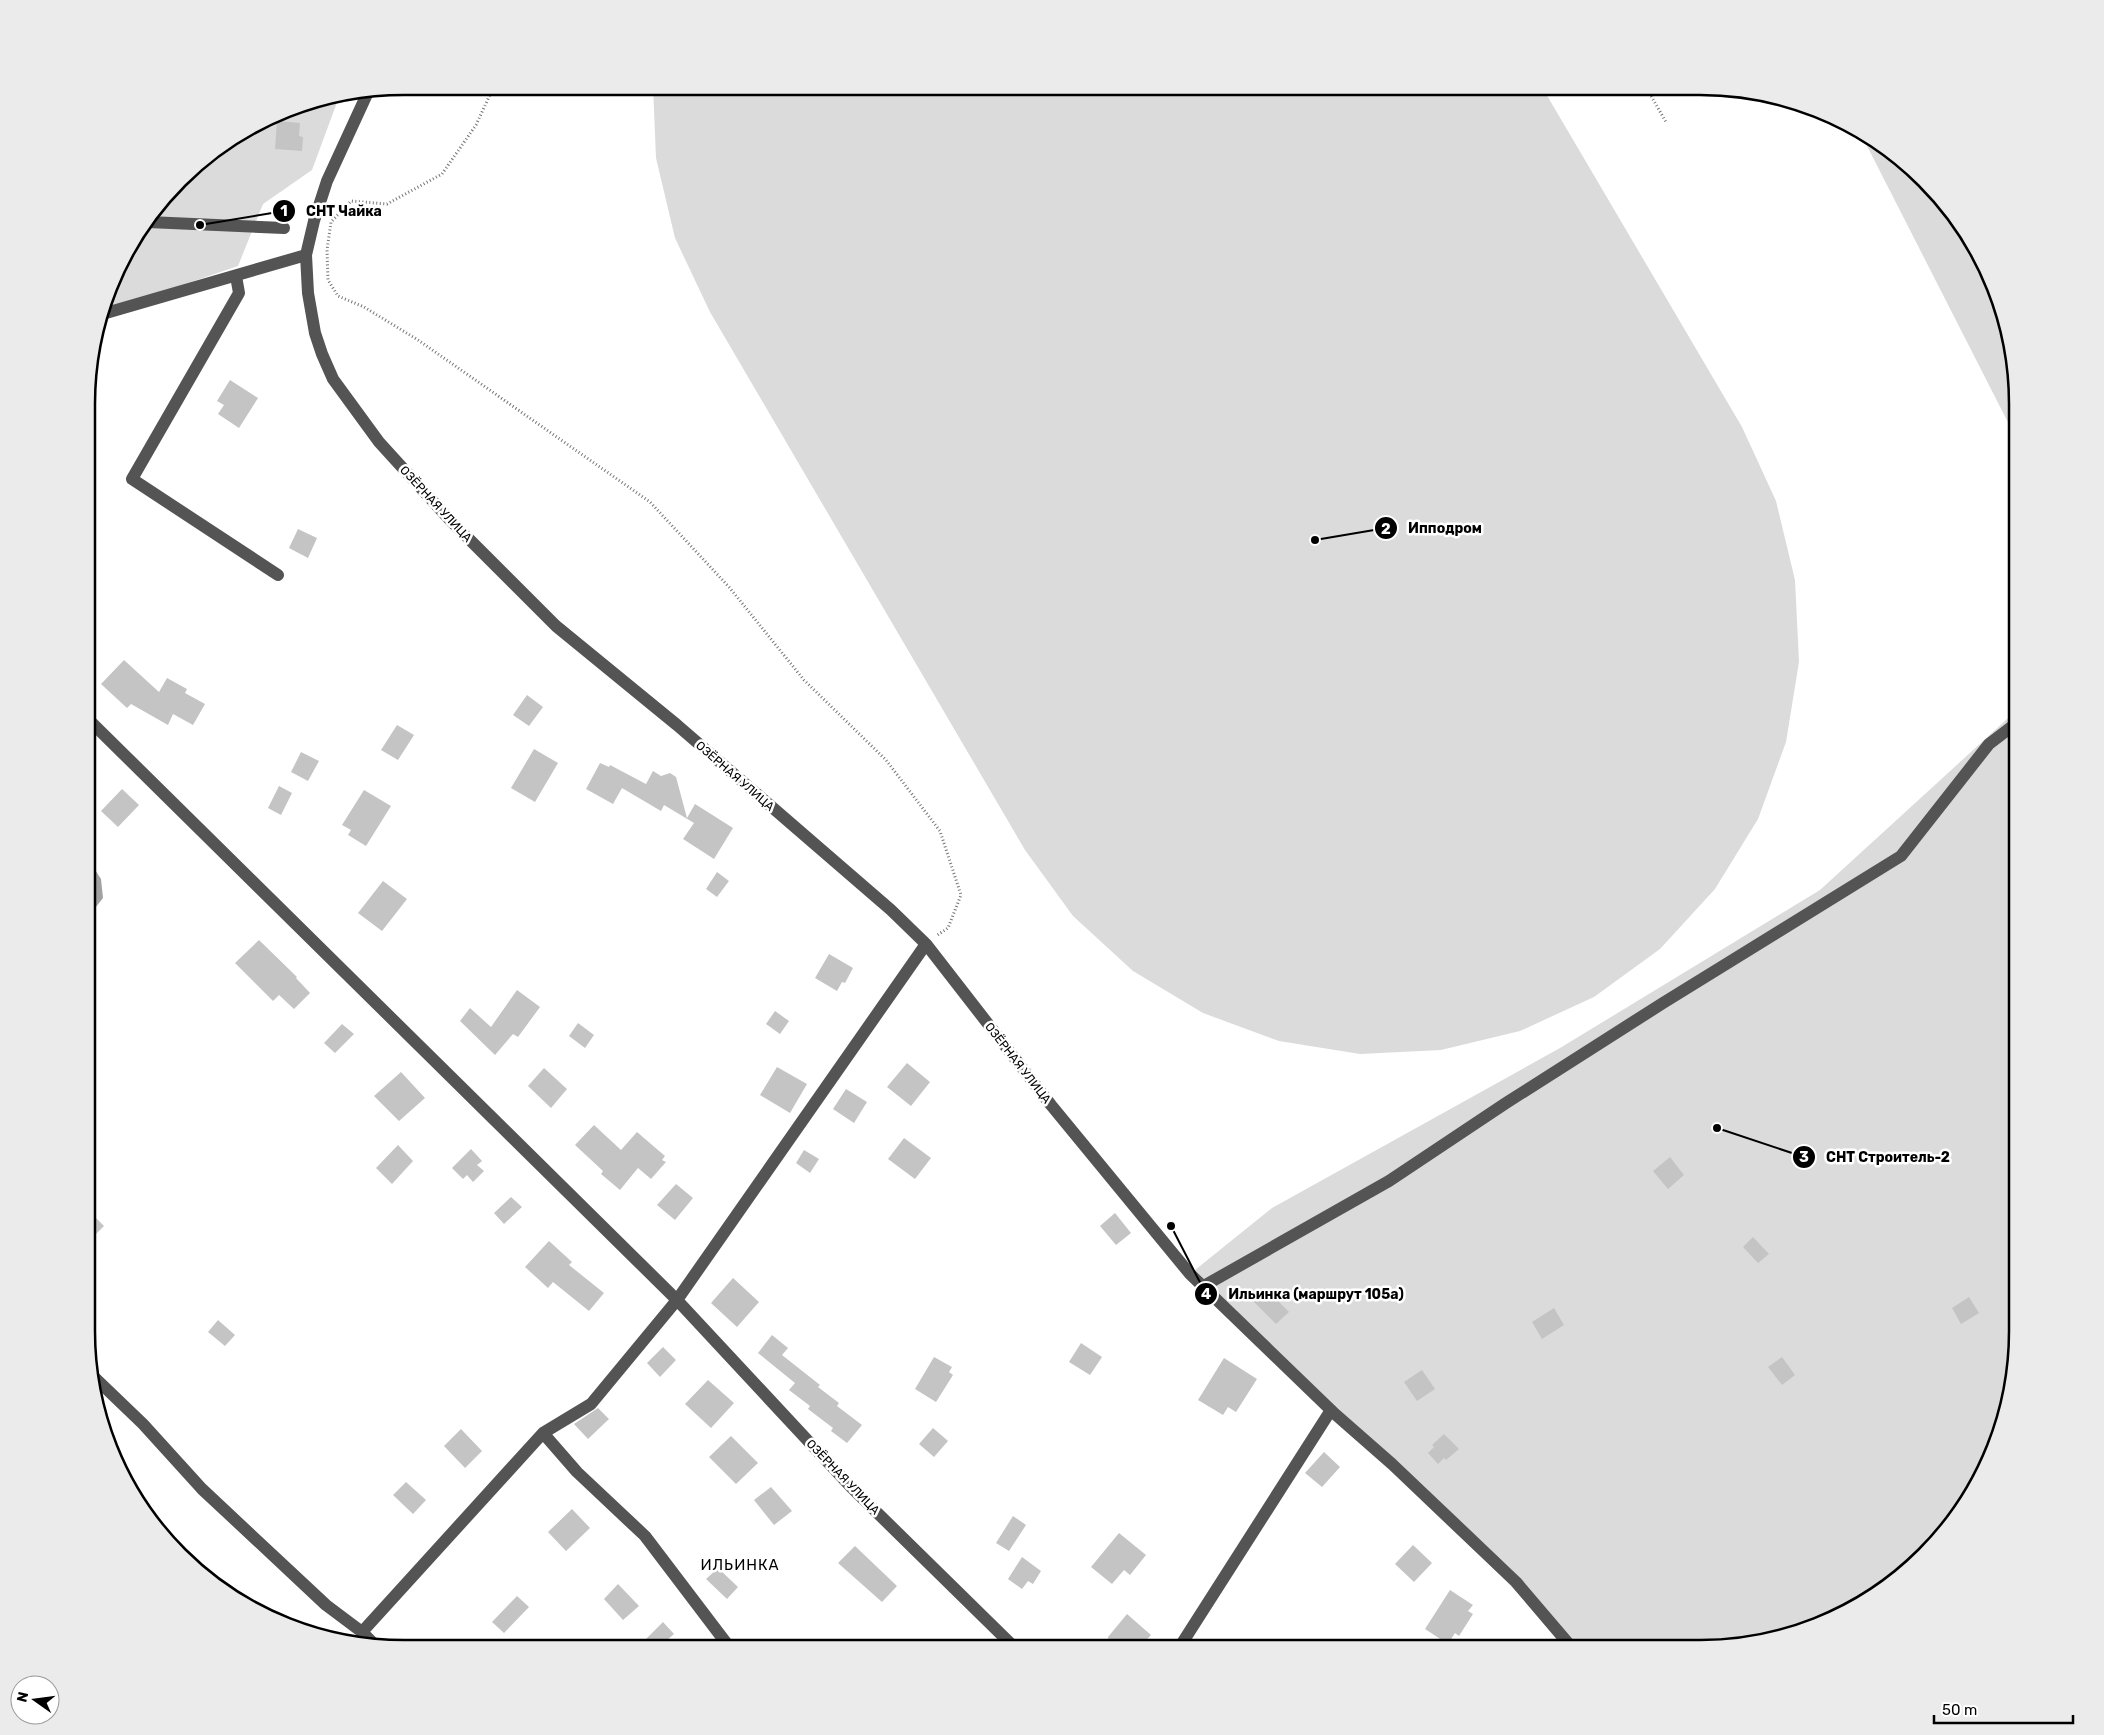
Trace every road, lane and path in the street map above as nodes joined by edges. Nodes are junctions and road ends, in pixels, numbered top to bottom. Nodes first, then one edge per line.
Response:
1 (490, 95) edge
2 (1651, 95) edge
3 (365, 98) edge
4 (1666, 122) dead end
5 (154, 222) edge
6 (284, 228) dead end
7 (306, 255) junction
8 (236, 276) junction
9 (109, 312) edge
10 (278, 575) dead end
11 (95, 726) edge
12 (2009, 729) edge
13 (926, 944) junction
14 (1202, 1287) junction
15 (677, 1300) junction
16 (100, 1382) edge
17 (1331, 1410) junction
18 (543, 1433) junction
19 (362, 1632) junction
20 (367, 1637) edge
21 (724, 1640) edge
22 (1007, 1640) edge
23 (1184, 1640) edge
24 (1565, 1640) edge

1 - 13 path
2 - 4 path
3 - 7 street, ОЗЁРНАЯ УЛИЦА
5 - 6 street
7 - 8 street
7 - 13 street, ОЗЁРНАЯ УЛИЦА
8 - 9 street
8 - 10 street
11 - 15 street, ОЗЁРНАЯ УЛИЦА
12 - 14 street
13 - 14 street, ОЗЁРНАЯ УЛИЦА
13 - 15 street
14 - 17 street, ОЗЁРНАЯ УЛИЦА
15 - 18 street
15 - 22 street, ОЗЁРНАЯ УЛИЦА
16 - 19 street
17 - 23 street
17 - 24 street, ОЗЁРНАЯ УЛИЦА
18 - 19 street
18 - 21 street
19 - 20 street

